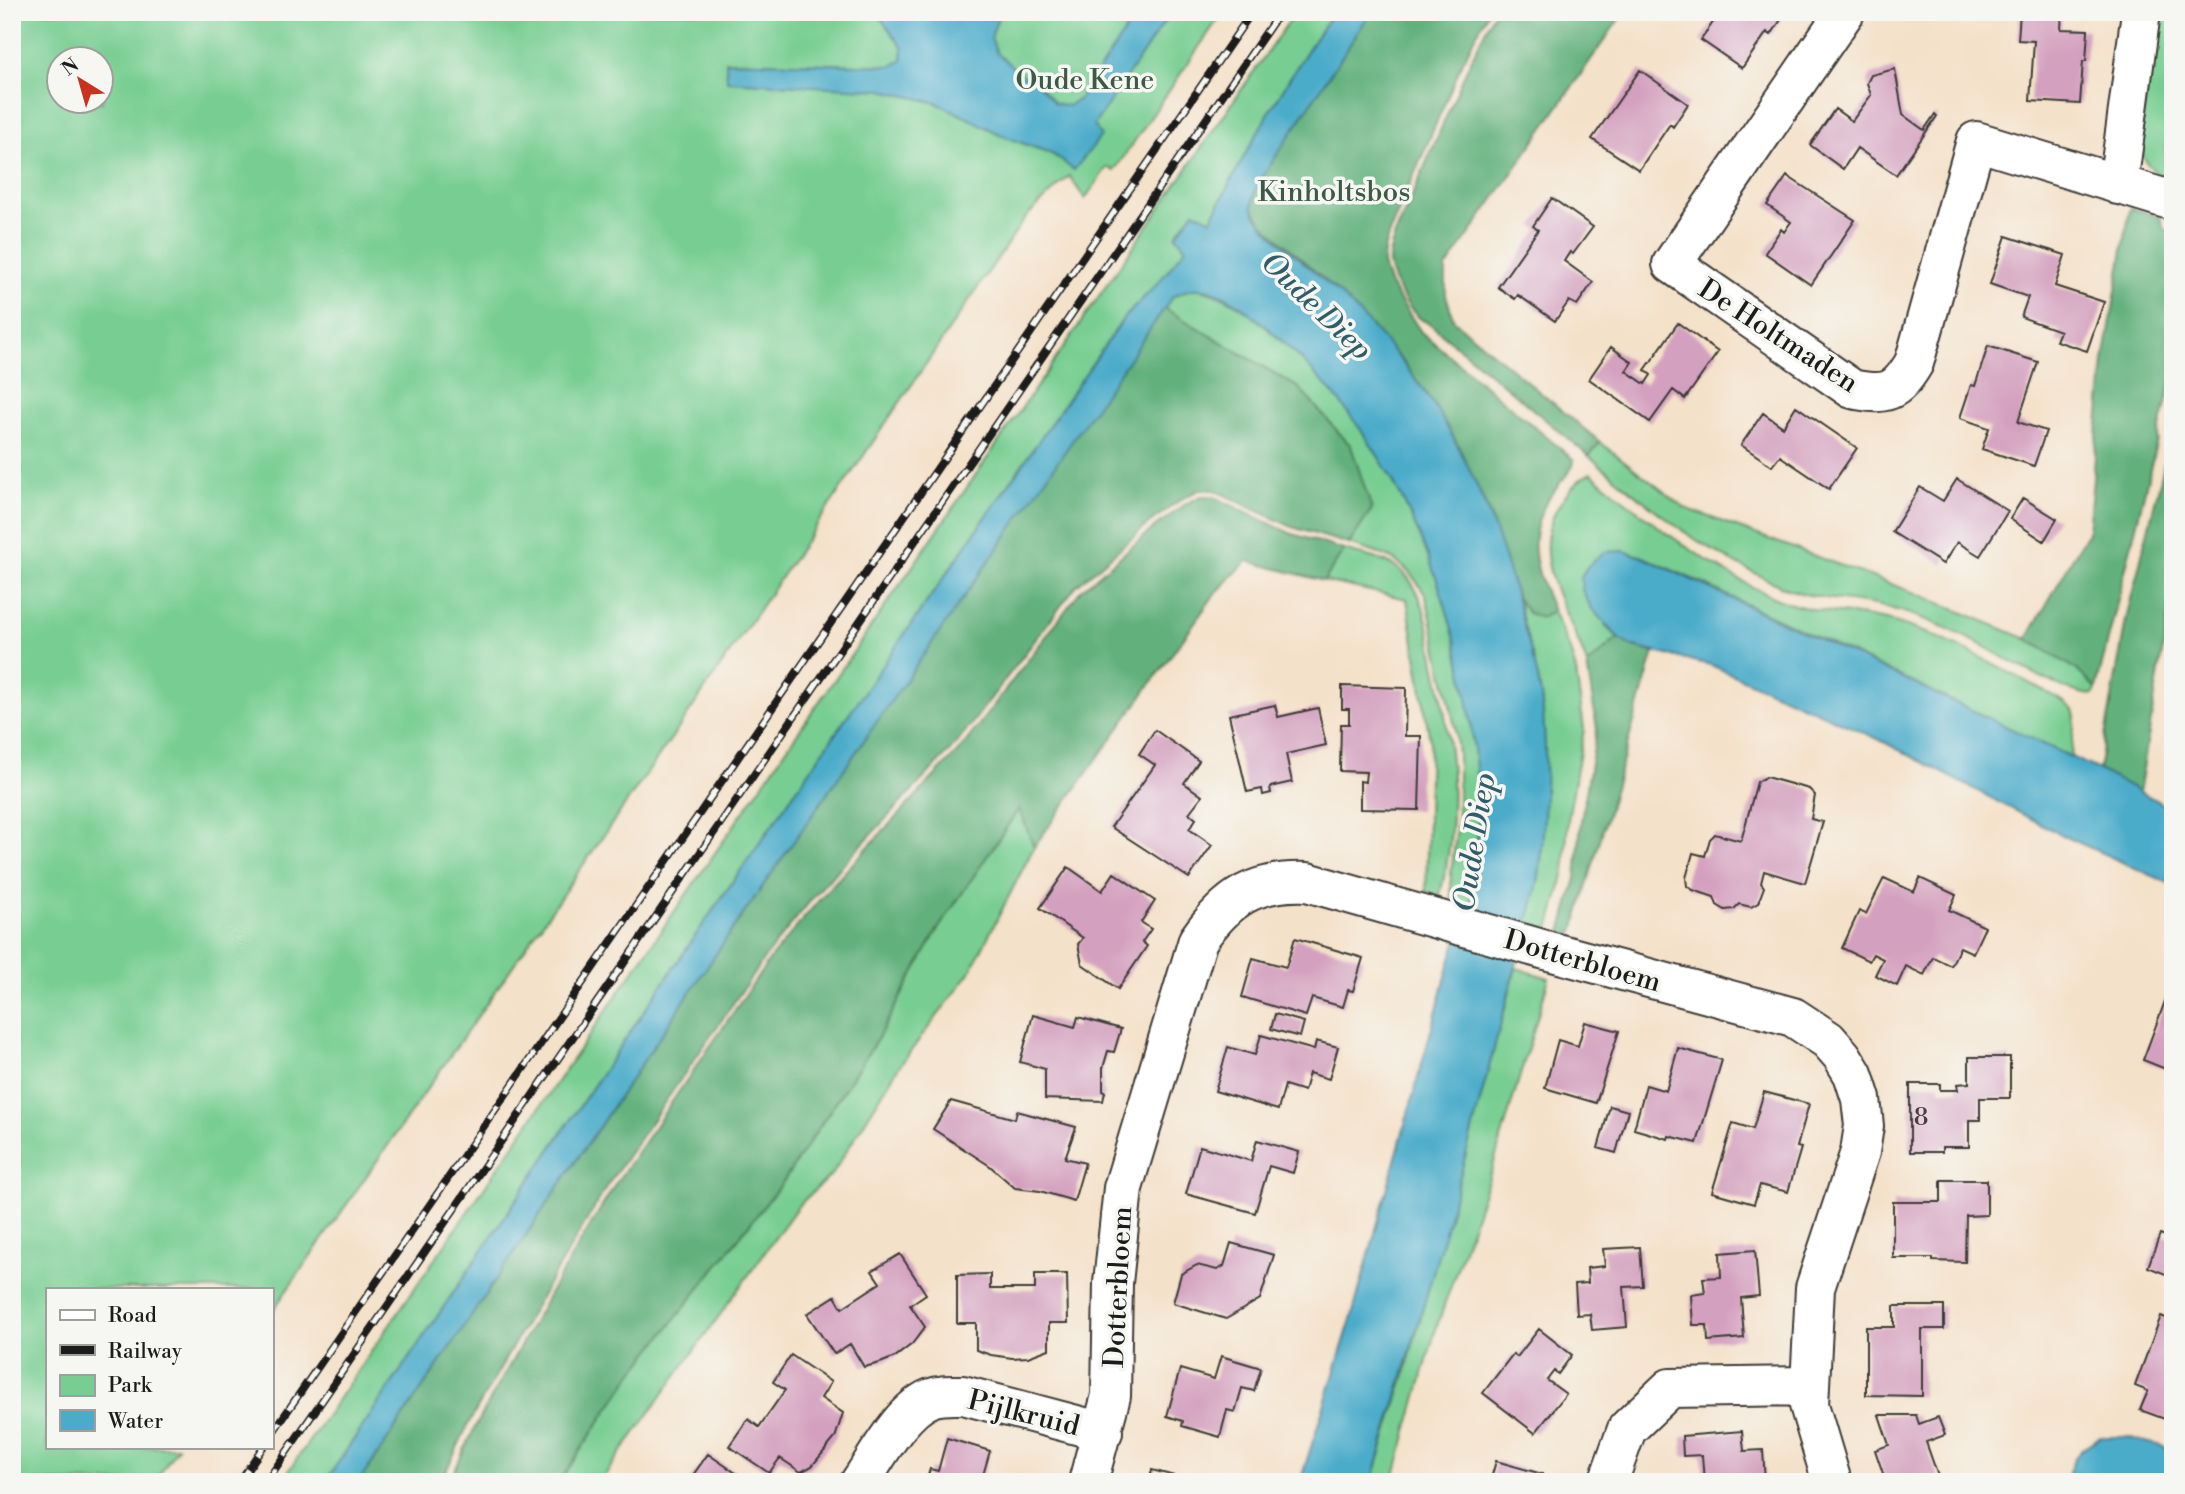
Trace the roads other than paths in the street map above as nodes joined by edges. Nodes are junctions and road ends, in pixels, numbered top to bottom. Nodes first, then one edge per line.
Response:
1 (1844, 12) edge
2 (2141, 12) edge
3 (2118, 185) junction
4 (2173, 201) edge
5 (1811, 1386) junction
6 (1103, 1432) junction
7 (860, 1482) edge
8 (1088, 1482) edge
9 (1608, 1482) edge
10 (1832, 1482) edge

1 - 3 street, De Holtmaden
2 - 3 street
3 - 4 street, De Holtmaden
5 - 6 street, Dotterbloem
5 - 9 street
5 - 10 street, Dotterbloem
6 - 7 street, Pijlkruid
6 - 8 street, Dotterbloem

